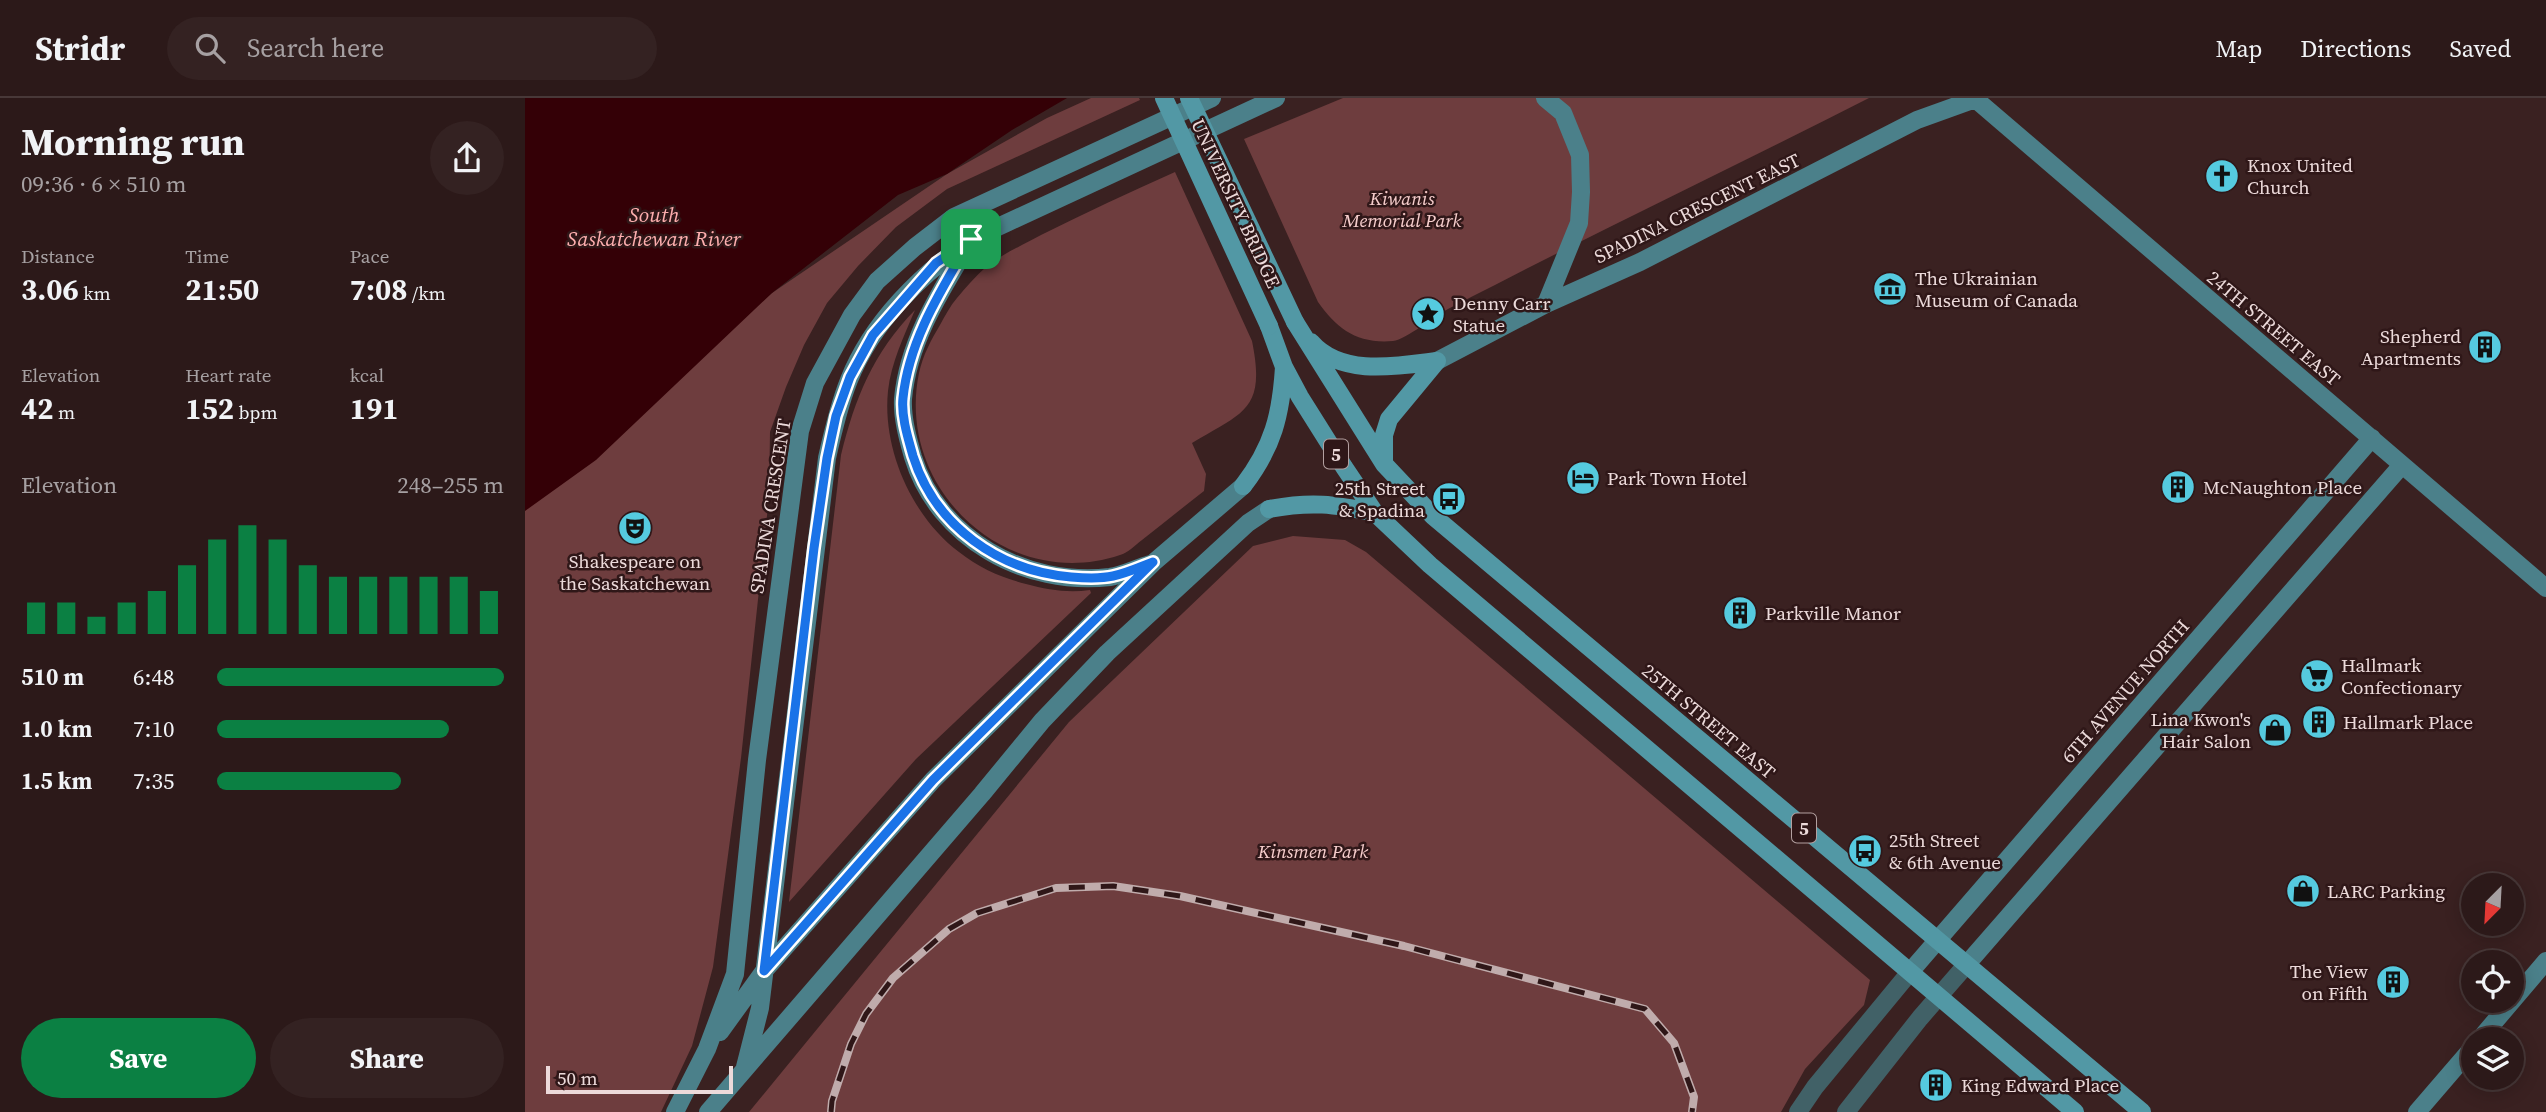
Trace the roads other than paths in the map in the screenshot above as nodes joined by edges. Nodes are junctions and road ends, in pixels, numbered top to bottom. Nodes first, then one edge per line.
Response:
1 (1164, 98) edge
2 (1189, 98) edge
3 (1212, 98) edge
4 (1276, 98) edge
5 (1545, 98) edge
6 (1974, 98) edge
7 (971, 239) junction
8 (1546, 304) junction
9 (1294, 322) junction
10 (1437, 360) junction
11 (1284, 366) junction
12 (2372, 438) junction
13 (1384, 464) junction
14 (2402, 465) junction
15 (1243, 486) joint
16 (1269, 509) joint
17 (1375, 513) junction
18 (1153, 562) junction
19 (2546, 587) edge
20 (1938, 939) junction
21 (2546, 961) edge
22 (1967, 964) junction
23 (764, 971) junction
24 (1910, 972) junction
25 (1939, 996) junction
26 (2490, 1027) edge
27 (708, 1049) junction
28 (2461, 1061) edge
29 (745, 1067) junction
30 (675, 1112) edge
31 (708, 1112) edge
32 (1798, 1112) edge
33 (1846, 1112) edge
34 (2075, 1112) edge
35 (2143, 1112) edge
36 (2417, 1112) edge

1 - 11 main road, UNIVERSITY BRIDGE / 5, bridge
2 - 9 main road, UNIVERSITY BRIDGE / 5, bridge
3 - 27 street, SPADINA CRESCENT
4 - 7 street, SPADINA CRESCENT
5 - 8 street
6 - 8 street, SPADINA CRESCENT EAST
6 - 12 street, 24TH STREET EAST
7 - 18 street
7 - 23 street, SPADINA CRESCENT
8 - 10 street, SPADINA CRESCENT EAST
9 - 10 main road
9 - 13 main road, 25TH STREET EAST / 5
10 - 13 main road
11 - 15 main road
11 - 17 main road, 5
12 - 14 street, 24TH STREET EAST
12 - 20 street, 6TH AVENUE NORTH
13 - 20 main road, 25TH STREET EAST / 5
14 - 19 street, 24TH STREET EAST
14 - 22 street
15 - 18 street, SPADINA CRESCENT
16 - 17 main road
16 - 29 street, SPADINA CRESCENT
17 - 24 main road, 5
18 - 23 street, SPADINA CRESCENT
20 - 22 main road, 25TH STREET EAST / 5
20 - 24 street, 6TH AVENUE NORTH
21 - 26 street
22 - 25 street
22 - 35 main road, 25TH STREET EAST / 5
23 - 27 street, SPADINA CRESCENT
23 - 29 street, SPADINA CRESCENT
24 - 25 main road, 5
24 - 32 street
25 - 33 street
25 - 34 main road, 5
27 - 30 street, SPADINA CRESCENT
28 - 36 street
29 - 31 street, SPADINA CRESCENT

